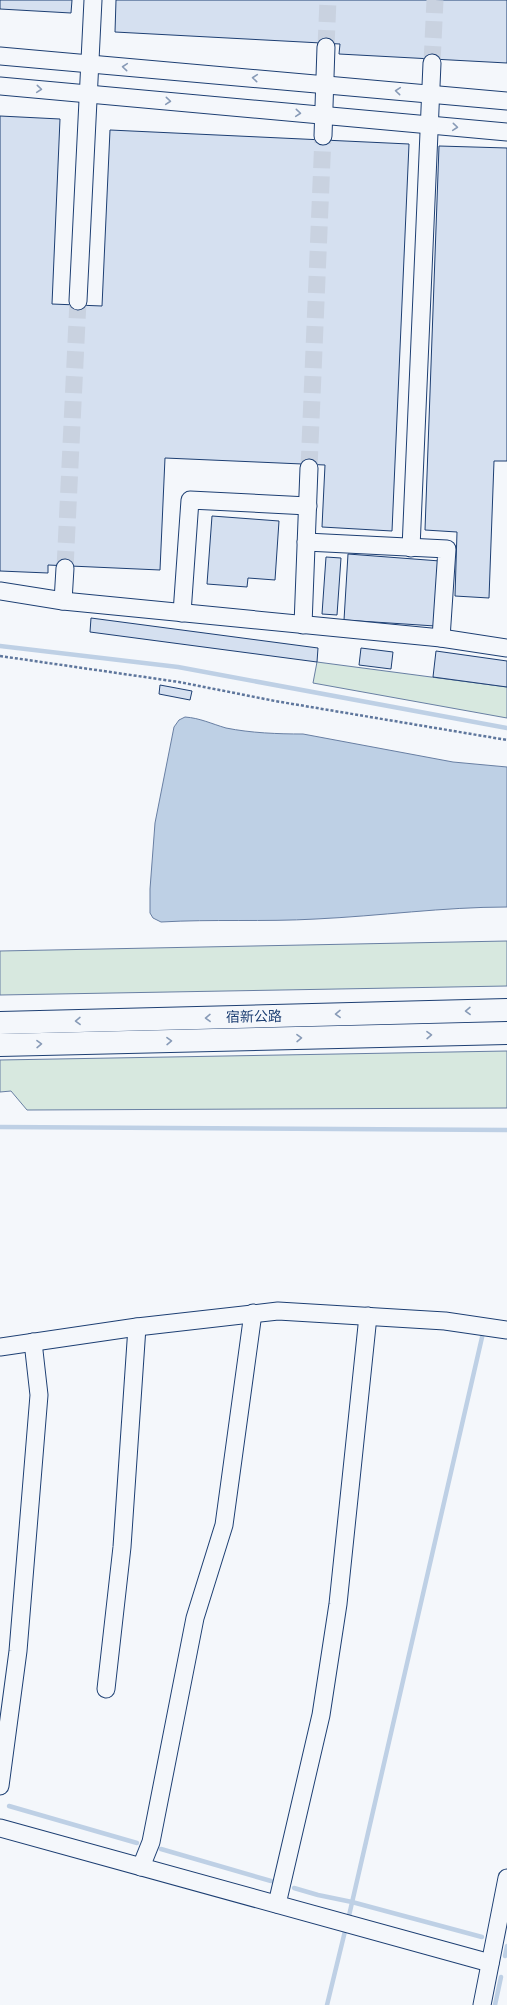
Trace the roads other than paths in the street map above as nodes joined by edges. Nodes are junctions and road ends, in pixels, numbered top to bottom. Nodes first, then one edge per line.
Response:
1 (92, 0) edge
2 (326, 47) tunnel mouth
3 (0, 56) edge
4 (432, 63) tunnel mouth
5 (89, 64) junction
6 (325, 85) junction
7 (0, 86) edge
8 (88, 94) junction
9 (431, 94) junction
10 (507, 101) edge
11 (324, 115) junction
12 (429, 124) junction
13 (507, 132) edge
14 (323, 136) tunnel mouth
15 (78, 301) tunnel mouth
16 (309, 468) tunnel mouth
17 (308, 506) junction
18 (306, 542) junction
19 (411, 548) junction
20 (64, 568) tunnel mouth
21 (0, 591) edge
22 (63, 601) junction
23 (182, 613) junction
24 (303, 625) junction
25 (441, 638) junction
26 (507, 642) edge
27 (507, 648) edge
28 (507, 1010) edge
29 (0, 1023) edge
30 (507, 1033) edge
31 (0, 1045) edge
32 (253, 1313) junction
33 (368, 1316) junction
34 (137, 1327) junction
35 (507, 1330) edge
36 (33, 1342) junction
37 (0, 1347) edge
38 (106, 1689) dead end
39 (0, 1786) edge
40 (0, 1828) edge
41 (141, 1867) junction
42 (507, 1878) edge
43 (277, 1904) junction
44 (490, 1963) junction
45 (482, 2005) edge

1 - 5 street
2 - 6 street
3 - 5 street
4 - 9 street
6 -> 5 street
5 - 8 street
9 -> 6 street
6 - 11 street
7 -> 8 street
8 -> 11 street
8 - 15 street
9 - 10 street
9 - 12 street
11 - 12 street
11 - 14 street
12 -> 13 street
12 - 19 street
16 - 17 street
17 - 18 street
17 - 23 street
18 - 19 street
18 - 24 street
19 - 25 street
20 - 22 street
21 - 22 street
22 - 23 street
23 - 24 street
24 - 25 street
25 - 27 street
26 - 27 street
28 -> 29 highway, 宿新公路
31 -> 30 highway, 宿新公路
32 - 33 street
32 - 34 street
32 - 41 street
33 - 35 street
33 - 43 street
34 - 36 street
34 - 38 street
36 - 37 street
36 - 39 street
40 - 41 street
41 - 43 street
42 - 44 street
43 - 44 street
44 - 45 street

